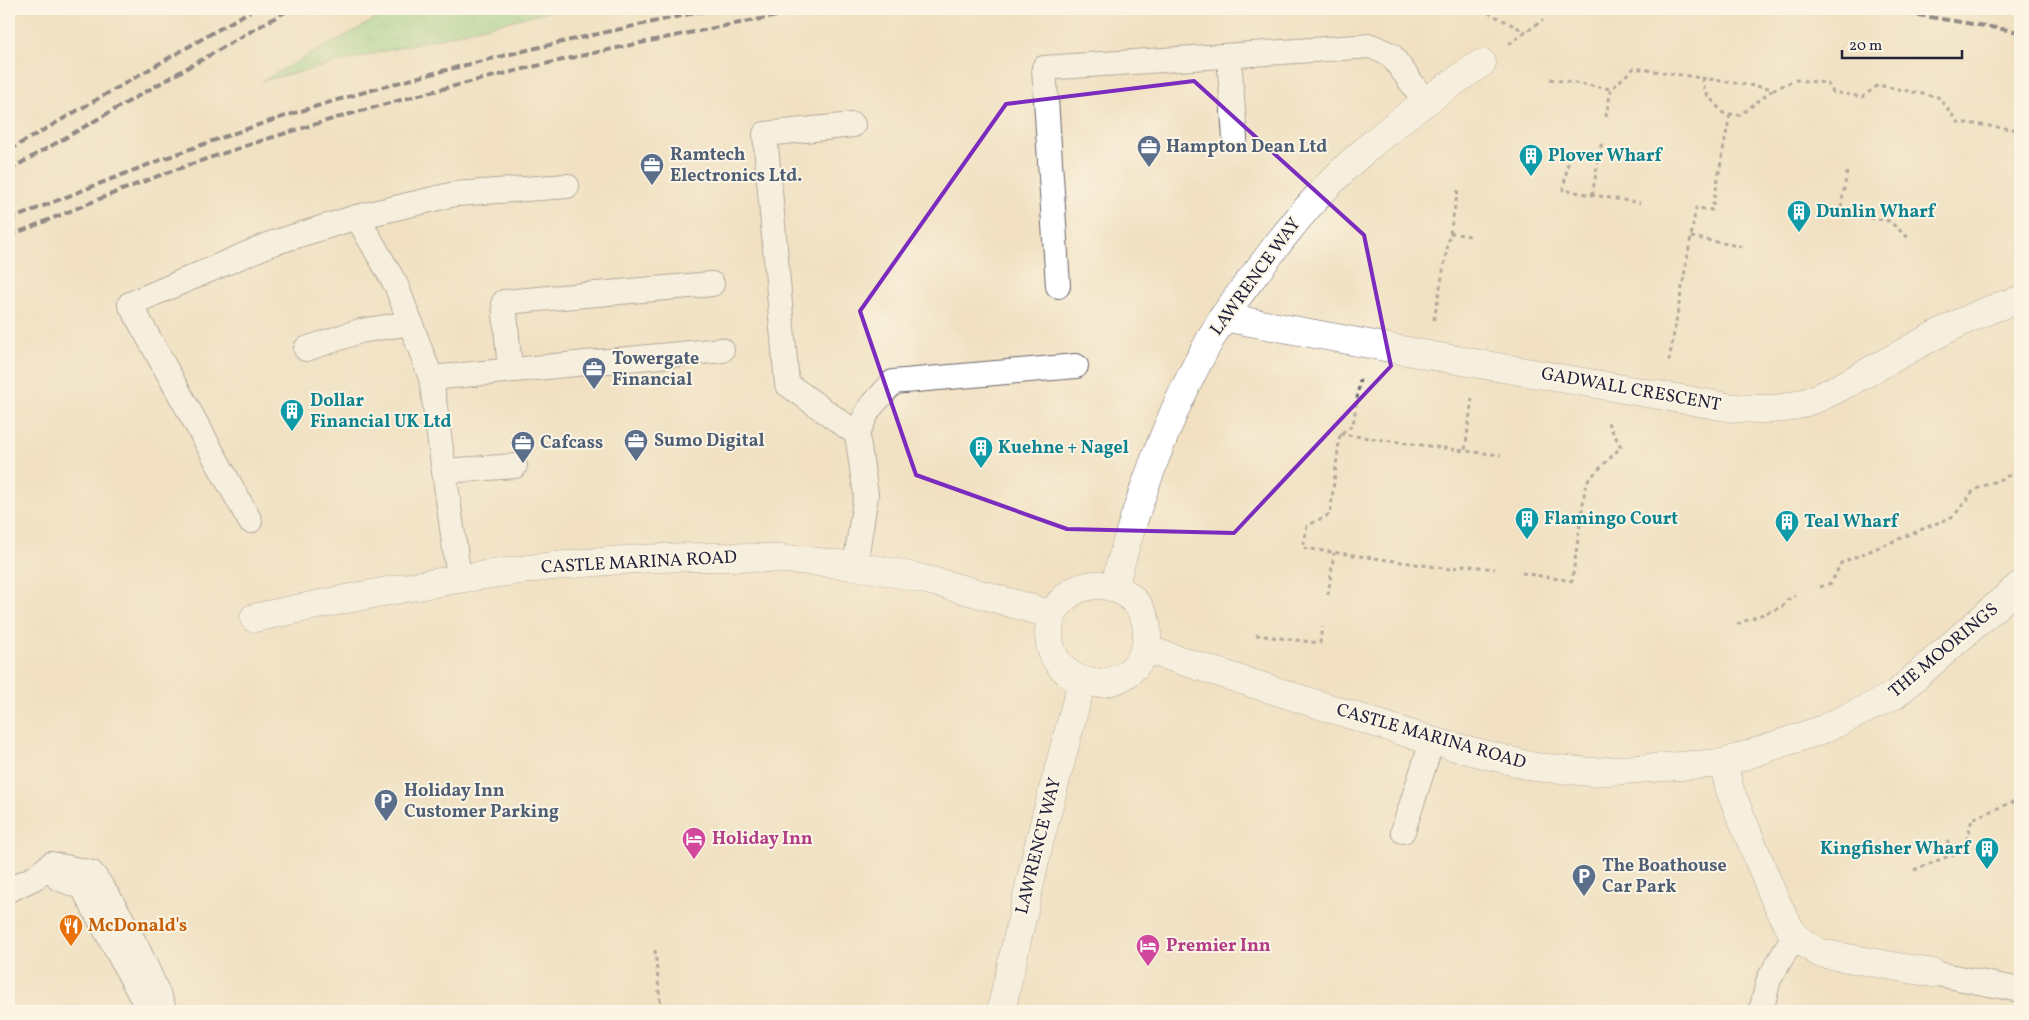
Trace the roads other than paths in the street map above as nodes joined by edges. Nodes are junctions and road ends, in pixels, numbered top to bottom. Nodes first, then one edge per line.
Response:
1 (1229, 56) junction
2 (1482, 63) road end
3 (1425, 101) junction
4 (853, 125) dead end
5 (1235, 138) dead end
6 (567, 186) dead end
7 (357, 217) junction
8 (712, 284) dead end
9 (1058, 286) dead end
10 (2020, 300) edge
11 (1223, 317) junction
12 (411, 323) junction
13 (306, 349) dead end
14 (722, 350) dead end
15 (1076, 366) dead end
16 (510, 370) junction
17 (431, 378) junction
18 (857, 434) junction
19 (515, 466) dead end
20 (444, 471) junction
21 (250, 521) dead end
22 (855, 566) junction
23 (459, 578) junction
24 (2020, 585) edge
25 (1114, 587) junction
26 (1052, 615) junction
27 (254, 618) dead end
28 (1145, 650) junction
29 (1082, 682) junction
30 (1432, 741) junction
31 (1722, 763) junction
32 (1403, 831) dead end
33 (36, 877) junction
34 (9, 890) edge
35 (1794, 936) junction
36 (1933, 973) joint
37 (2020, 990) edge
38 (153, 1011) edge
39 (165, 1011) edge
40 (1001, 1011) edge
41 (1760, 1011) edge

1 - 3 lane
1 - 5 lane
1 - 9 lane
2 - 3 street, LAWRENCE WAY
3 - 11 street, LAWRENCE WAY
4 - 18 lane
6 - 7 lane
7 - 12 lane
7 - 21 lane
8 - 16 lane
10 - 11 street, GADWALL CRESCENT
11 - 25 street, LAWRENCE WAY
12 - 13 lane
12 - 17 lane
14 - 16 lane
15 - 18 lane
16 - 17 lane
17 - 20 lane
18 - 22 lane
19 - 20 lane
20 - 23 lane
22 - 23 street, CASTLE MARINA ROAD
22 - 26 street, CASTLE MARINA ROAD
23 - 27 street, CASTLE MARINA ROAD
24 - 31 street, THE MOORINGS
25 - 26 street
25 - 28 street
26 - 29 street
28 - 29 street
28 - 30 street, CASTLE MARINA ROAD
29 - 40 street, LAWRENCE WAY
30 - 31 street, CASTLE MARINA ROAD
30 - 32 lane
31 - 35 street
33 - 34 lane
33 - 38 lane
33 - 39 lane
35 - 36 street
35 - 41 lane
36 - 37 lane

